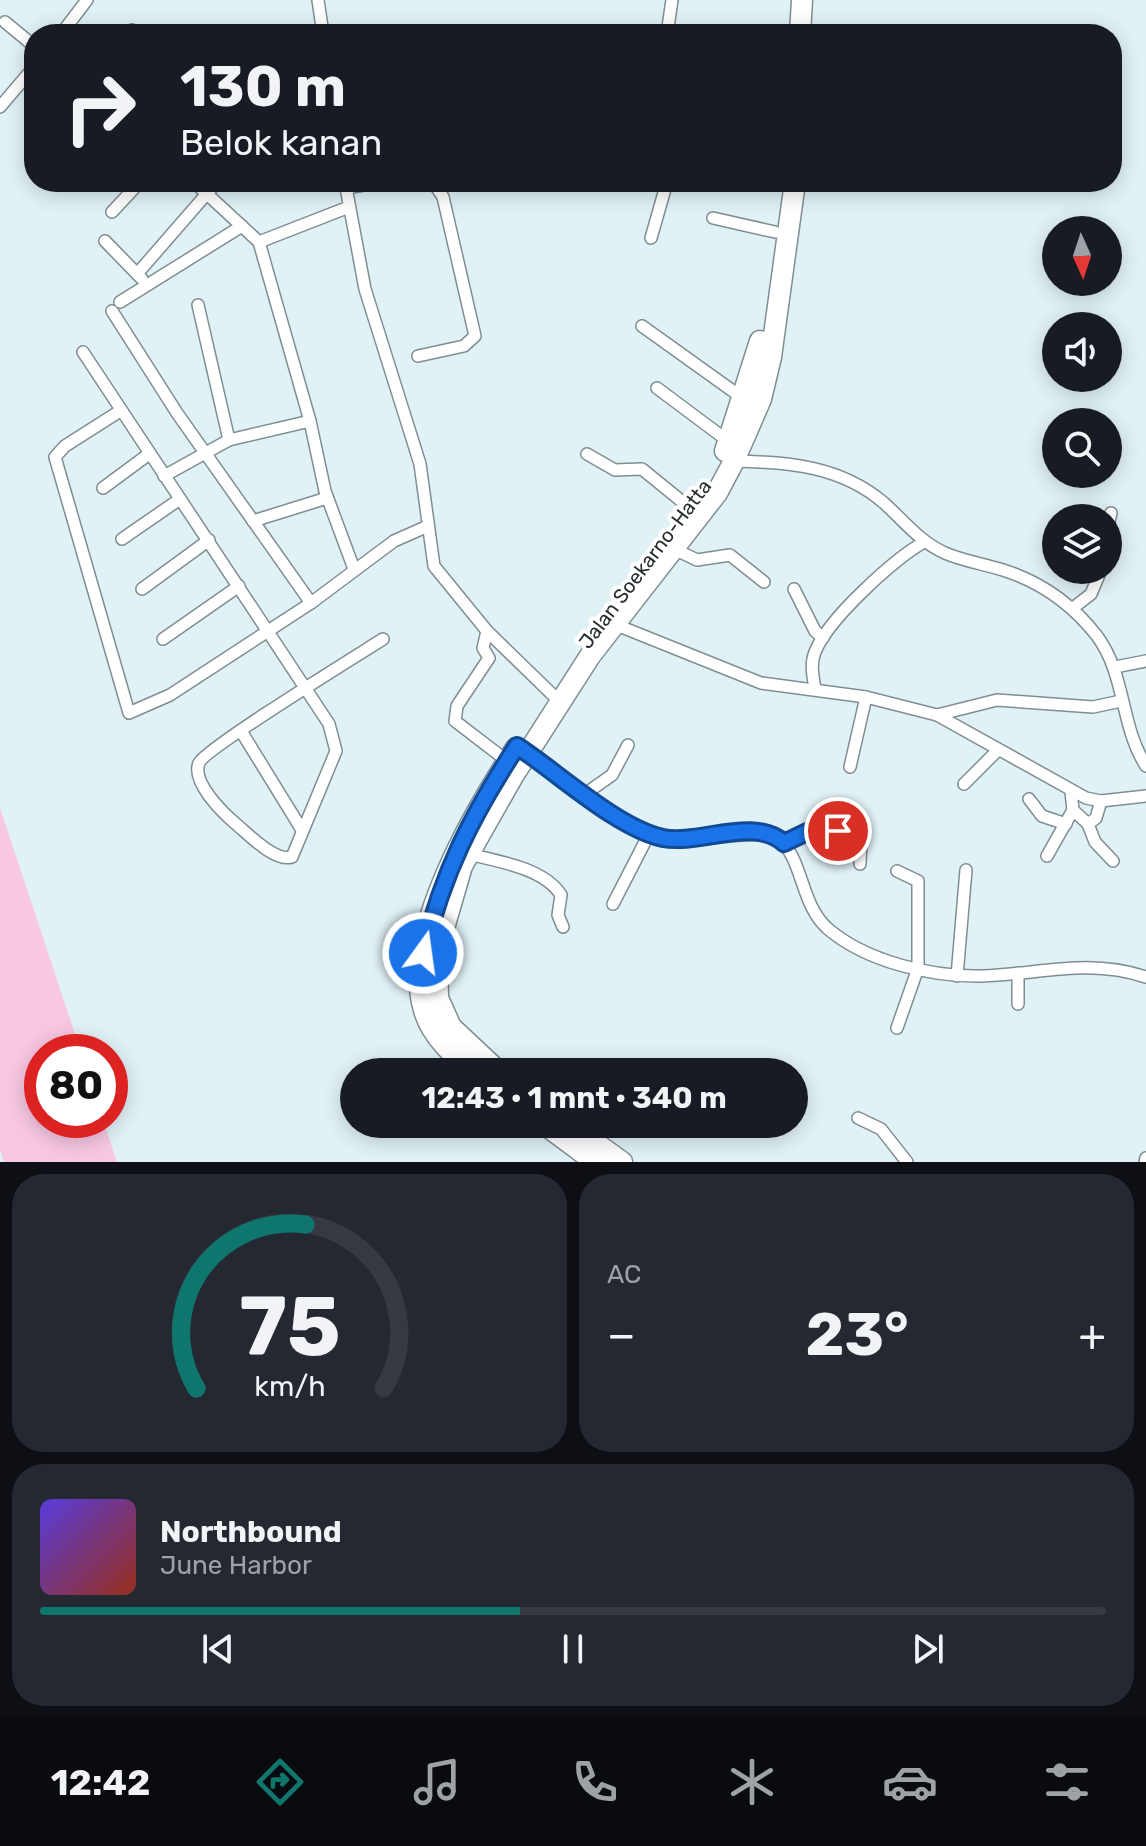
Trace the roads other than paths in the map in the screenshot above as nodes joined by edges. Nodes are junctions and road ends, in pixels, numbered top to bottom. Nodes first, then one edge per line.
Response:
1 (87, 0) edge
2 (318, 0) edge
3 (672, 0) edge
4 (802, 0) edge
5 (814, 0) edge
6 (5, 22) dead end
7 (69, 24) edge
8 (322, 24) edge
9 (668, 24) edge
10 (801, 24) edge
11 (813, 24) edge
12 (24, 38) edge
13 (24, 79) edge
14 (0, 107) edge
15 (131, 192) edge
16 (346, 192) edge
17 (440, 192) edge
18 (664, 192) edge
19 (781, 192) edge
20 (794, 192) edge
21 (207, 194) joint
22 (349, 207) junction
23 (112, 212) dead end
24 (713, 218) dead end
25 (242, 226) junction
26 (775, 232) junction
27 (651, 238) dead end
28 (105, 241) dead end
29 (259, 242) junction
30 (137, 274) junction
31 (148, 285) junction
32 (198, 305) dead end
33 (642, 326) dead end
34 (83, 352) dead end
35 (418, 356) dead end
36 (657, 388) dead end
37 (744, 399) junction
38 (120, 411) junction
39 (310, 421) junction
40 (229, 440) junction
41 (203, 451) junction
42 (731, 451) junction
43 (149, 454) junction
44 (587, 454) dead end
45 (164, 476) junction
46 (103, 488) dead end
47 (327, 498) junction
48 (180, 499) junction
49 (690, 508) junction
50 (253, 521) junction
51 (428, 526) junction
52 (122, 539) dead end
53 (209, 540) junction
54 (924, 542) junction
55 (674, 549) junction
56 (354, 569) junction
57 (764, 582) dead end
58 (1095, 584) edge
59 (239, 586) junction
60 (142, 589) dead end
61 (794, 589) dead end
62 (311, 603) junction
63 (1073, 608) junction
64 (614, 624) junction
65 (487, 631) junction
66 (270, 633) junction
67 (823, 638) junction
68 (163, 639) dead end
69 (383, 639) dead end
70 (1146, 661) edge
71 (1115, 667) junction
72 (305, 689) junction
73 (815, 689) junction
74 (866, 697) junction
75 (555, 698) junction
76 (1121, 701) junction
77 (937, 715) junction
78 (241, 731) junction
79 (628, 745) dead end
80 (997, 751) junction
81 (518, 757) junction
82 (1146, 766) edge
83 (850, 767) dead end
84 (964, 784) dead end
85 (1071, 792) junction
86 (585, 794) junction
87 (1146, 796) edge
88 (1029, 799) dead end
89 (1101, 801) junction
90 (1073, 810) junction
91 (1066, 824) junction
92 (1088, 824) junction
93 (302, 830) junction
94 (649, 834) junction
95 (784, 843) junction
96 (468, 854) junction
97 (1047, 856) dead end
98 (1113, 861) dead end
99 (860, 864) dead end
100 (966, 870) dead end
101 (897, 871) dead end
102 (613, 904) dead end
103 (563, 927) dead end
104 (918, 968) junction
105 (1018, 973) junction
106 (957, 976) junction
107 (1146, 977) edge
108 (1018, 1004) dead end
109 (897, 1028) dead end
110 (459, 1058) edge
111 (484, 1058) edge
112 (858, 1118) dead end
113 (563, 1138) edge
114 (584, 1153) edge
115 (622, 1162) edge
116 (907, 1162) edge

1 - 7 street
2 - 8 street
3 - 9 street
4 - 10 highway
5 - 11 highway
6 - 12 street
13 - 14 street
15 - 23 street
16 - 22 street
17 - 35 street
18 - 27 street
19 - 26 highway, Jalan Soekarno-Hatta
20 - 42 highway
21 - 25 street
21 - 30 street
22 - 29 street
22 - 51 street
24 - 26 street
25 - 29 street
25 - 31 street
26 - 37 highway, Jalan Soekarno-Hatta
28 - 30 street
29 - 39 street
30 - 31 street
31 - 41 street
32 - 40 street
33 - 37 street
34 - 38 street
36 - 42 street
37 - 42 highway, Jalan Soekarno-Hatta
38 - 43 street
38 - 66 street
39 - 40 street
39 - 47 street
40 - 41 street
41 - 45 street
41 - 50 street
42 - 49 highway, Jalan Soekarno-Hatta
42 - 54 street
42 - 55 highway
43 - 45 street
43 - 46 street
44 - 49 street
45 - 48 street
47 - 50 street
47 - 56 street
48 - 52 street
48 - 53 street
49 - 75 highway, Jalan Soekarno-Hatta
50 - 62 street
51 - 56 street
51 - 65 street
53 - 59 street
53 - 60 street
54 - 63 street
54 - 67 street
55 - 57 street
55 - 64 highway
56 - 62 street
58 - 63 street
59 - 66 street
59 - 68 street
61 - 67 street
62 - 66 street
63 - 71 street
64 - 73 street
64 - 75 highway
65 - 75 street
65 - 81 street
66 - 72 street
67 - 73 street
69 - 72 street
70 - 71 street
71 - 76 street
72 - 78 street
72 - 93 street
73 - 74 street
74 - 77 street
74 - 83 street
75 - 81 highway, Jalan Soekarno-Hatta
76 - 77 street
76 - 82 street
77 - 80 street
78 - 93 street
78 - 93 street
79 - 86 street
80 - 84 street
80 - 85 street
81 - 86 street
81 - 96 highway
81 - 110 highway
85 - 89 street
85 - 90 street
86 - 94 street
87 - 89 street
88 - 91 street
89 - 92 street
90 - 91 street
90 - 92 street
91 - 97 street
92 - 98 street
94 - 95 street
94 - 102 street
95 - 99 street
95 - 104 street
96 - 103 street
96 - 111 highway
100 - 106 street
101 - 104 street
104 - 106 street
104 - 109 street
105 - 106 street
105 - 107 street
105 - 108 street
112 - 116 street
113 - 114 highway
114 - 115 highway

